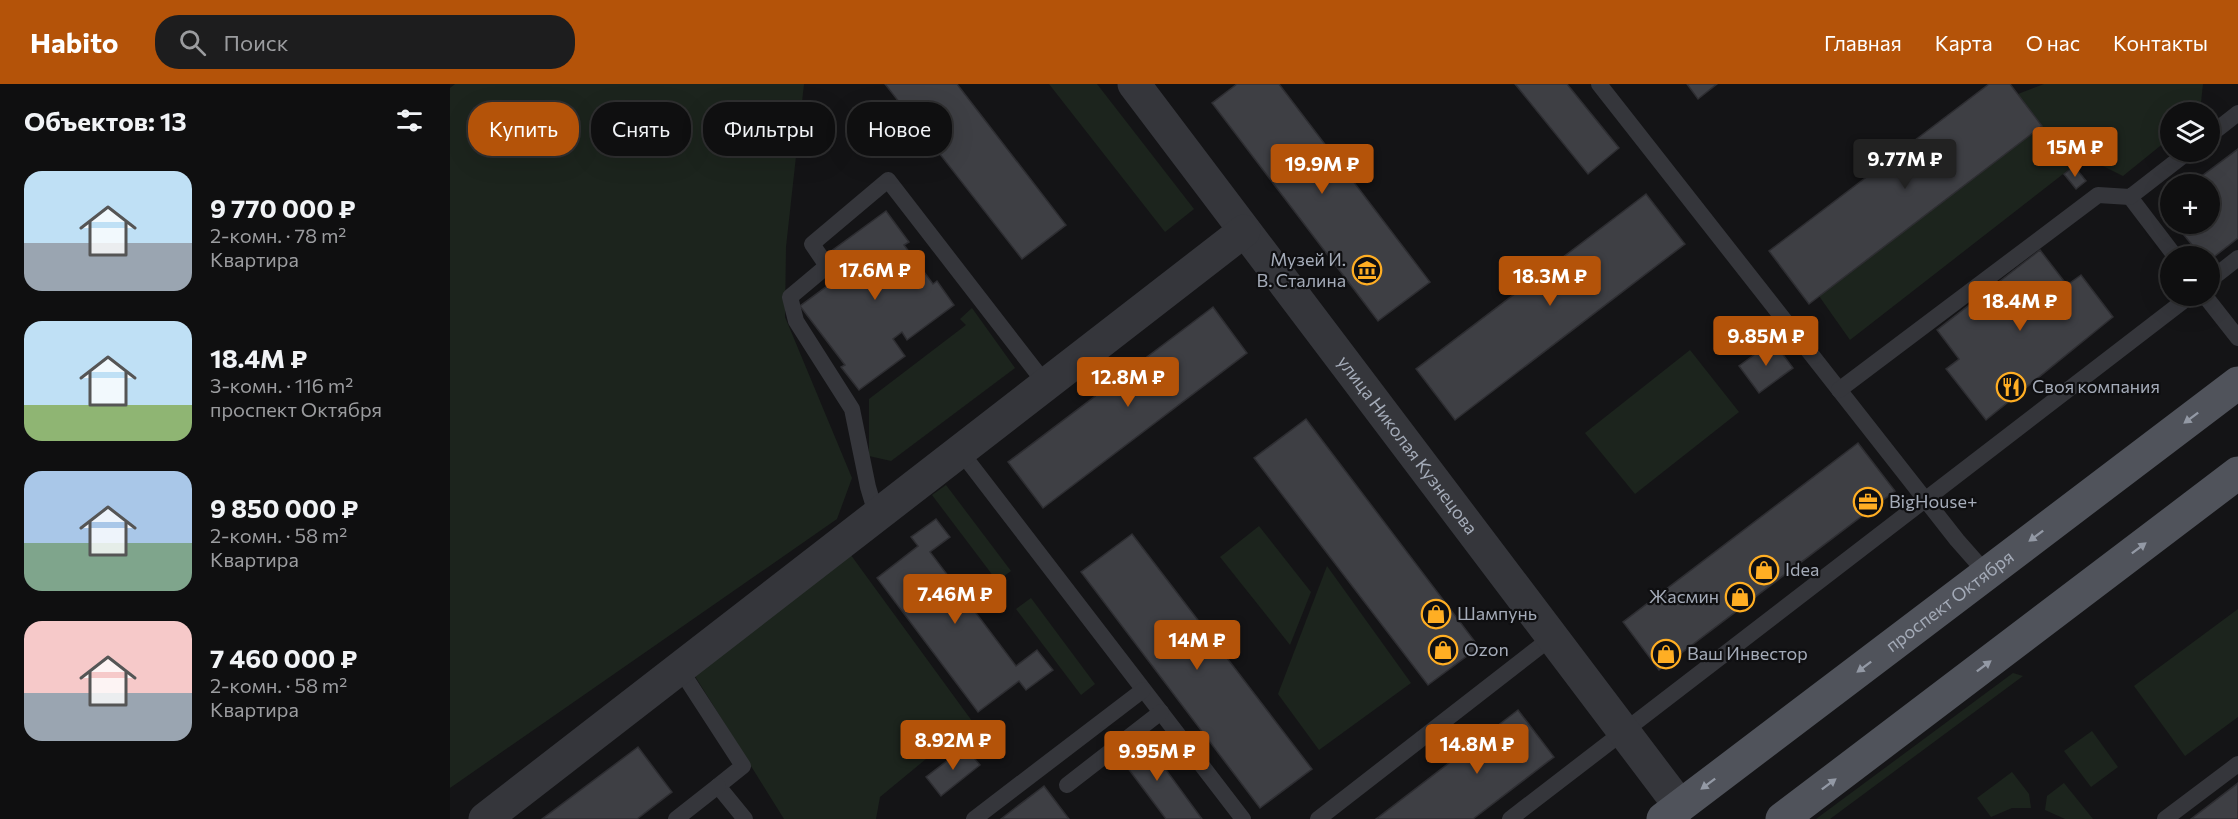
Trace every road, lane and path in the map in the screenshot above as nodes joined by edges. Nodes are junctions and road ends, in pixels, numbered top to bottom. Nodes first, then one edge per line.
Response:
1 (1134, 84) edge
2 (1599, 84) edge
3 (2238, 113) edge
4 (2220, 127) edge
5 (2175, 162) edge
6 (2130, 197) junction
7 (1244, 231) junction
8 (2167, 246) edge
9 (2238, 258) edge
10 (2220, 272) edge
11 (2177, 306) edge
12 (2213, 306) edge
13 (2238, 338) edge
14 (2238, 383) edge
15 (1047, 384) junction
16 (1839, 390) junction
17 (961, 452) junction
18 (2238, 473) edge
19 (1926, 500) junction
20 (877, 517) junction
21 (1987, 574) junction
22 (1551, 638) junction
23 (680, 669) junction
24 (1143, 690) junction
25 (1161, 712) junction
26 (1623, 732) junction
27 (2238, 764) edge
28 (1067, 785) dead end
29 (718, 786) junction
30 (1671, 813) edge
31 (485, 819) edge
32 (676, 819) edge
33 (745, 819) edge
34 (974, 819) edge
35 (1243, 819) edge
36 (1318, 819) edge
37 (1510, 819) edge
38 (1782, 819) edge
39 (2165, 819) edge

1 - 7 street, улица Николая Кузнецова
2 - 16 lane
3 - 4 lane
5 - 6 lane
6 - 8 lane
6 - 16 lane
7 - 15 street
7 - 22 street, улица Николая Кузнецова
9 - 10 lane
11 - 19 lane
12 - 13 lane
14 -> 21 main road, проспект Октября
15 - 17 street
15 - 20 lane
16 - 19 lane
17 - 20 street
17 - 24 lane
38 -> 18 main road
19 - 21 lane
19 - 26 lane
20 - 23 street
21 -> 30 main road, проспект Октября
22 - 26 street, улица Николая Кузнецова
22 - 36 lane
23 - 29 lane
23 - 31 street
24 - 25 lane
24 - 34 lane
25 - 28 lane
25 - 35 lane
26 - 30 street, улица Николая Кузнецова
26 - 37 lane
27 - 39 lane
29 - 32 lane
29 - 33 lane

